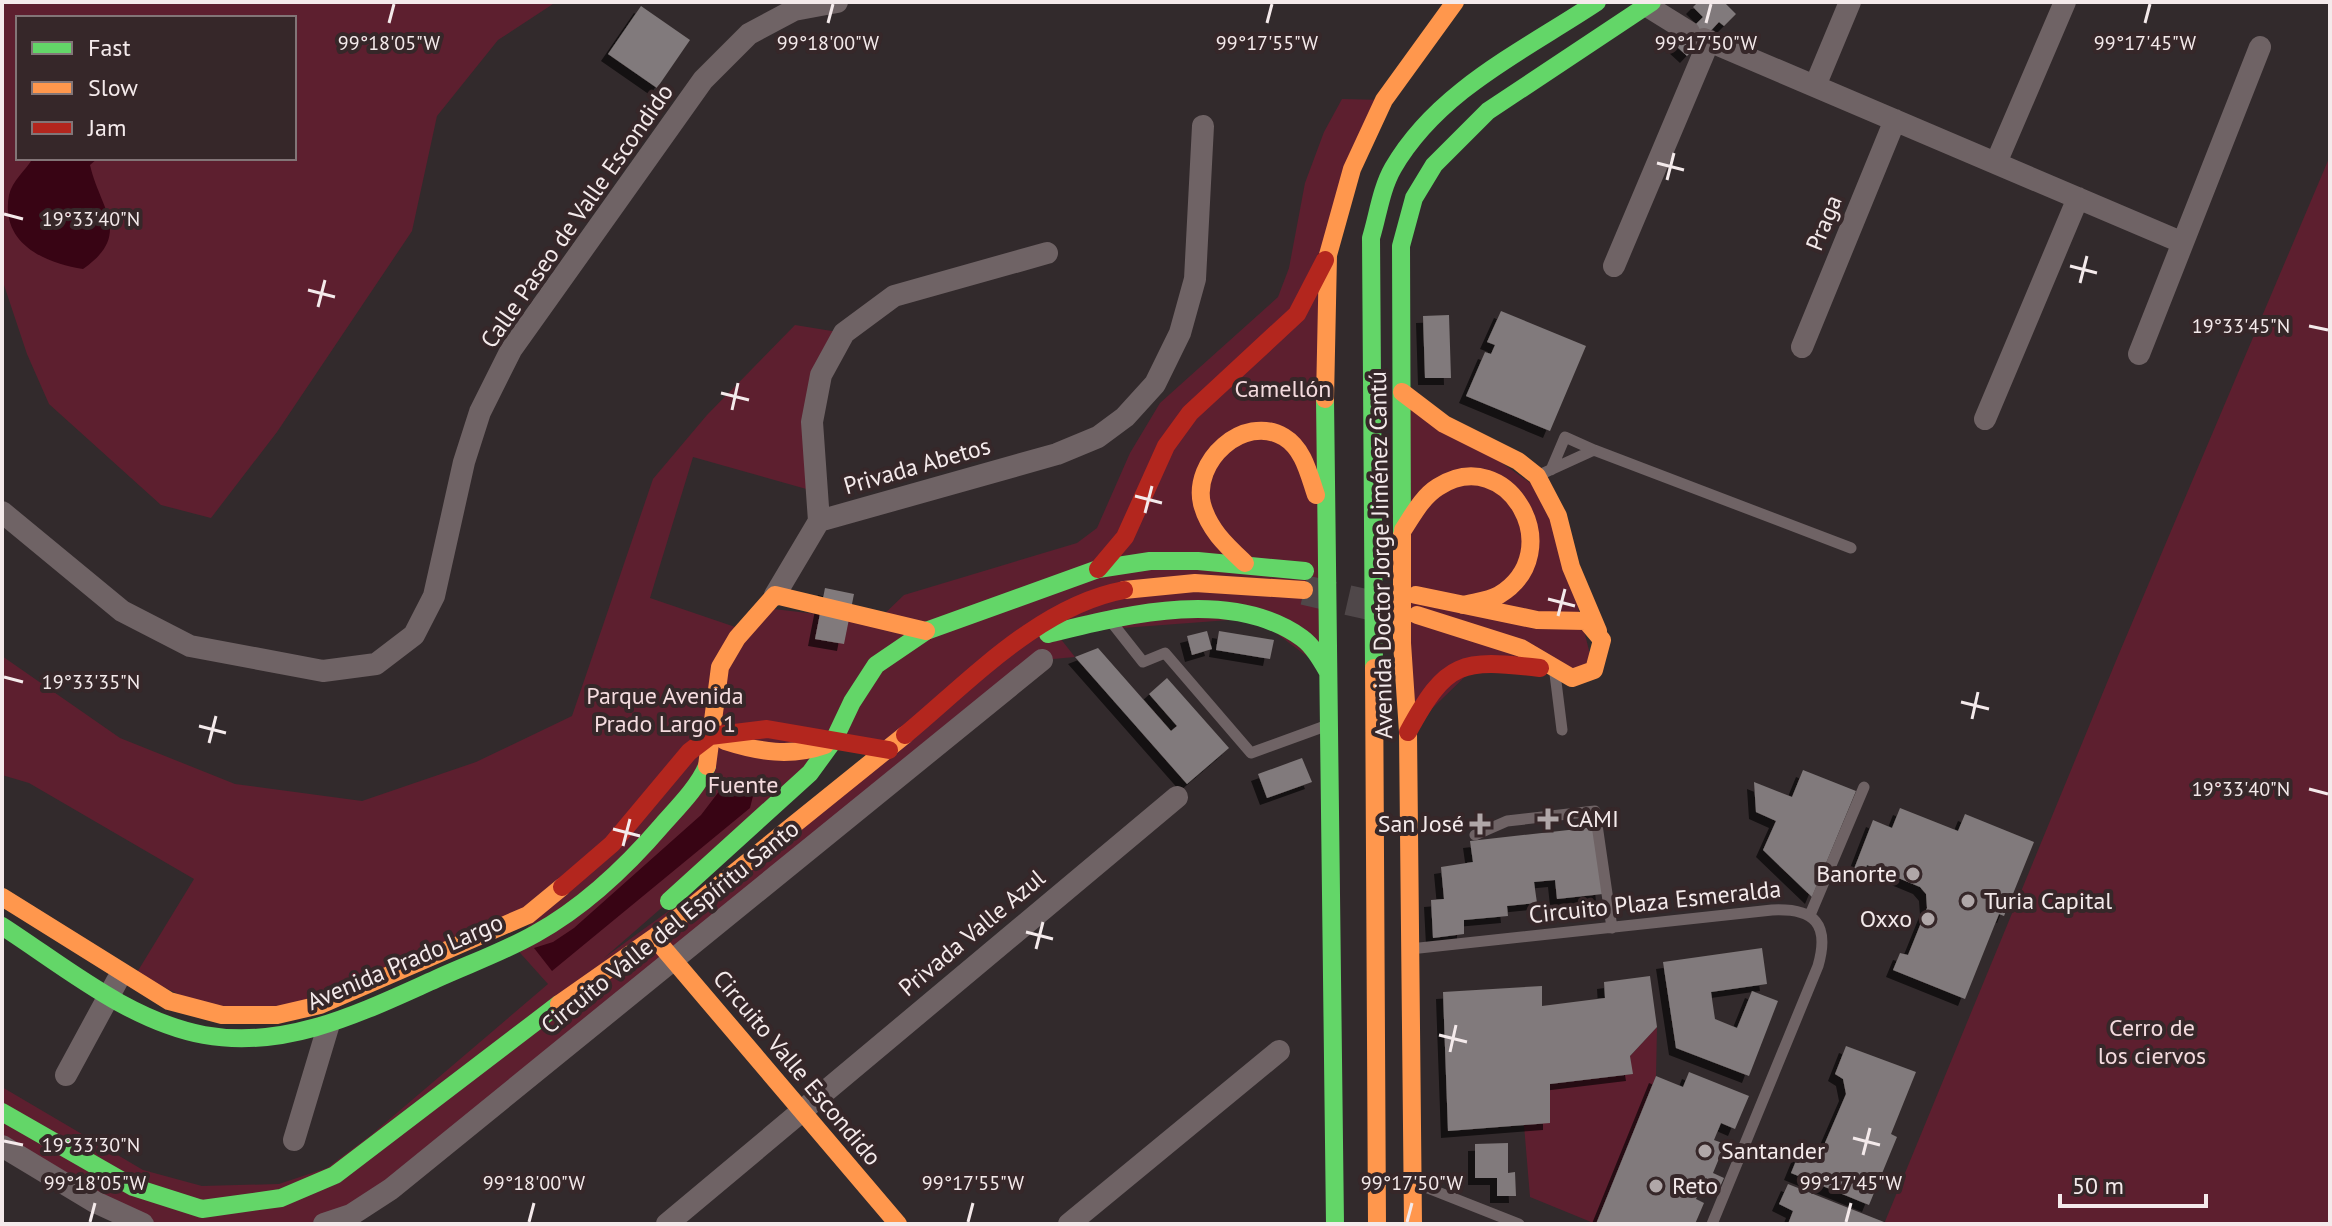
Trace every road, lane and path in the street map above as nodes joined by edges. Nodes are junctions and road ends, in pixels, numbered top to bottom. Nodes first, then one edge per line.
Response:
1 (837, 2) edge
2 (1455, 2) edge
3 (1597, 2) edge
4 (1850, 2) edge
5 (2065, 2) edge
6 (1649, 4) edge
7 (1700, 37) junction
8 (2260, 47) dead end
9 (1815, 86) junction
10 (1895, 120) junction
11 (1203, 126) dead end
12 (1996, 163) junction
13 (2078, 198) junction
14 (2181, 242) junction
15 (1047, 253) dead end
16 (1328, 255) junction
17 (1614, 266) dead end
18 (1802, 347) dead end
19 (2139, 354) dead end
20 (1402, 392) junction
21 (1985, 419) dead end
22 (1594, 450) junction
23 (1544, 473) junction
24 (2, 512) edge
25 (819, 521) junction
26 (1403, 530) junction
27 (1851, 548) dead end
28 (1327, 550) junction
29 (1245, 563) junction
30 (1098, 569) junction
31 (1305, 571) tunnel mouth
32 (1304, 590) tunnel mouth
33 (1416, 595) dead end
34 (771, 602) junction
35 (1461, 606) junction
36 (1417, 615) tunnel mouth
37 (1110, 620) junction
38 (926, 631) junction
39 (1598, 631) junction
40 (907, 641) junction
41 (1019, 642) junction
42 (1402, 643) junction
43 (1042, 660) dead end
44 (1554, 670) junction
45 (1328, 672) junction
46 (1374, 723) junction
47 (1330, 725) junction
48 (1562, 730) dead end
49 (1408, 732) junction
50 (710, 736) junction
51 (834, 740) junction
52 (889, 750) junction
53 (1864, 787) dead end
54 (1177, 797) dead end
55 (1475, 835) dead end
56 (2, 897) edge
57 (1810, 915) junction
58 (2, 926) edge
59 (1612, 928) junction
60 (662, 946) junction
61 (1410, 949) junction
62 (122, 972) junction
63 (358, 989) junction
64 (110, 993) junction
65 (560, 1003) junction
66 (368, 1008) junction
67 (328, 1027) junction
68 (1279, 1051) dead end
69 (66, 1075) dead end
70 (801, 1109) junction
71 (2, 1112) edge
72 (294, 1140) dead end
73 (2, 1146) edge
74 (1412, 1182) junction
75 (143, 1224) edge
76 (324, 1224) edge
77 (667, 1224) edge
78 (898, 1224) edge
79 (1069, 1224) edge
80 (1335, 1224) edge
81 (1377, 1224) edge
82 (1413, 1224) edge
83 (1519, 1224) edge
84 (1712, 1224) edge

1 - 24 street, Calle Paseo de Valle Escondido
2 - 16 main road
3 - 46 main road, Avenida Doctor Jorge Jiménez Cantú
4 - 9 street
5 - 12 street
6 - 7 street
6 - 20 main road, Avenida Doctor Jorge Jiménez Cantú
7 - 9 street
7 - 17 street
8 - 14 street
9 - 10 street
10 - 12 street
10 - 18 street, Praga
11 - 25 street, Privada Abetos
12 - 13 street
13 - 14 street
13 - 21 street
14 - 19 street
15 - 25 street, Privada Abetos
16 - 28 main road
16 - 30 main road
20 - 23 main road
20 - 26 main road, Avenida Doctor Jorge Jiménez Cantú
22 - 23 lane
22 - 23 lane
22 - 27 lane
23 - 39 main road
25 - 34 street, Avenida Prado Largo
26 - 35 main road
26 - 42 main road, Avenida Doctor Jorge Jiménez Cantú
28 - 29 main road
28 - 45 main road
29 - 30 main road
29 - 31 main road
30 - 38 main road
32 - 41 main road
33 - 35 main road
34 - 38 main road
34 - 40 main road
34 - 50 main road, Avenida Prado Largo
35 - 39 main road
36 - 44 main road
37 - 41 main road
37 - 45 main road
37 - 47 lane
38 - 40 main road
39 - 44 main road
40 - 51 main road
41 - 52 main road
42 - 46 main road
42 - 49 main road, Avenida Doctor Jorge Jiménez Cantú
43 - 60 street, Circuito Valle del Espíritu Santo
44 - 48 lane
44 - 49 main road
45 - 47 main road
46 - 81 main road, Avenida Doctor Jorge Jiménez Cantú
47 - 80 main road
49 - 61 main road, Avenida Doctor Jorge Jiménez Cantú
50 - 51 main road
50 - 63 main road, Avenida Prado Largo
50 - 66 main road, Avenida Prado Largo
51 - 52 main road
51 - 65 main road
52 - 60 main road
53 - 57 lane
54 - 70 street, Privada Valle Azul
55 - 59 lane
56 - 62 main road, Avenida Prado Largo
57 - 59 lane, Circuito Plaza Esmeralda
57 - 84 lane, Circuito Plaza Esmeralda
58 - 64 main road, Avenida Prado Largo
59 - 61 lane, Circuito Plaza Esmeralda
60 - 65 main road
60 - 70 main road, Circuito Valle Escondido
60 - 76 street, Circuito Valle del Espíritu Santo
61 - 74 main road, Avenida Doctor Jorge Jiménez Cantú
62 - 63 main road, Avenida Prado Largo
62 - 64 street
63 - 66 main road
64 - 67 main road, Avenida Prado Largo
64 - 69 street
65 - 71 main road
66 - 67 main road, Avenida Prado Largo
67 - 72 street
68 - 79 street
70 - 77 street, Privada Valle Azul
70 - 78 main road, Circuito Valle Escondido
73 - 75 street
74 - 82 main road, Avenida Doctor Jorge Jiménez Cantú
74 - 83 lane

